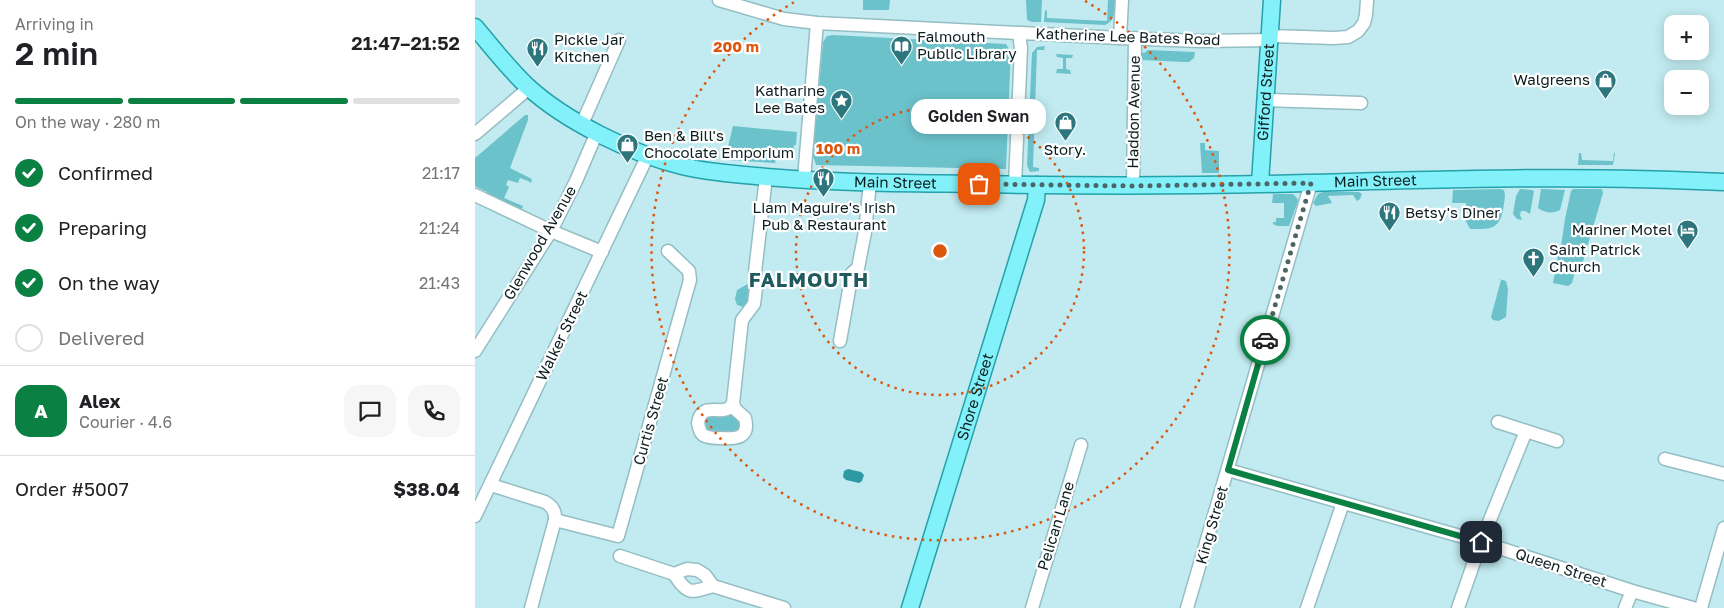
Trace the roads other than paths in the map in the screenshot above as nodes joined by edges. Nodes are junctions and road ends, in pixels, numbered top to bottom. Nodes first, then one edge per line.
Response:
1 (719, 0) edge
2 (1122, 0) edge
3 (1273, 0) edge
4 (1367, 0) edge
5 (817, 23) junction
6 (475, 27) edge
7 (1019, 33) junction
8 (1120, 38) junction
9 (1135, 38) junction
10 (1270, 38) junction
11 (619, 40) dead end
12 (529, 88) junction
13 (1266, 100) junction
14 (1361, 103) dead end
15 (582, 124) junction
16 (597, 132) junction
17 (475, 134) edge
18 (648, 155) junction
19 (766, 176) junction
20 (803, 179) junction
21 (870, 182) junction
22 (1724, 182) edge
23 (1259, 183) junction
24 (1311, 183) junction
25 (1015, 184) junction
26 (1037, 185) junction
27 (1133, 186) junction
28 (475, 195) edge
29 (551, 231) junction
30 (668, 251) dead end
31 (602, 252) junction
32 (840, 341) dead end
33 (475, 351) edge
34 (733, 402) dead end
35 (1498, 422) dead end
36 (1526, 431) junction
37 (1557, 441) dead end
38 (1081, 445) dead end
39 (1665, 459) dead end
40 (1228, 470) junction
41 (1724, 474) edge
42 (491, 486) junction
43 (1343, 503) junction
44 (475, 516) edge
45 (555, 520) junction
46 (1724, 528) edge
47 (1481, 542) junction
48 (620, 556) dead end
49 (674, 574) junction
50 (713, 586) junction
51 (1632, 591) junction
52 (531, 608) edge
53 (784, 608) edge
54 (910, 608) edge
55 (1032, 608) edge
56 (1187, 608) edge
57 (1307, 608) edge
58 (1458, 608) edge
59 (1625, 608) edge
60 (1693, 608) edge
61 (1701, 608) edge

1 - 5 street, Katherine Lee Bates Road
2 - 8 street
3 - 10 main road, Gifford Street
4 - 10 street, Katherine Lee Bates Road
5 - 7 street, Katherine Lee Bates Road
5 - 20 street
6 - 12 main road, Main Street
7 - 8 street, Katherine Lee Bates Road
7 - 25 street
8 - 9 street, Katherine Lee Bates Road
9 - 10 street, Katherine Lee Bates Road
9 - 27 street, Haddon Avenue
10 - 13 main road, Gifford Street
11 - 15 street
12 - 15 main road, Main Street
12 - 17 street
13 - 14 street
13 - 23 main road, Gifford Street
15 - 16 main road, Main Street
16 - 18 main road, Main Street
16 - 29 street, Glenwood Avenue
18 - 19 main road, Main Street
18 - 31 street, Walker Street
19 - 20 main road, Main Street
19 - 34 street
20 - 21 main road, Main Street
21 - 25 main road, Main Street
21 - 32 street
22 - 24 main road, Main Street
23 - 24 main road, Main Street
23 - 27 main road, Main Street
24 - 40 street, King Street
25 - 26 main road, Main Street
26 - 27 main road, Main Street
26 - 54 main road, Shore Street
28 - 29 street
29 - 31 street
29 - 33 street, Glenwood Avenue
30 - 45 street, Curtis Street
31 - 42 street, Walker Street
35 - 36 street
36 - 37 street
36 - 47 street
38 - 55 street, Pelican Lane
39 - 41 street
40 - 43 street, Queen Street
40 - 56 street, King Street
42 - 44 street, Walker Street
42 - 45 street
43 - 47 street, Queen Street
43 - 57 street
45 - 52 street
46 - 61 street
47 - 51 street, Queen Street
47 - 58 street
48 - 49 street
49 - 50 street
49 - 50 street
50 - 53 street
51 - 59 street
51 - 60 street, Queen Street

